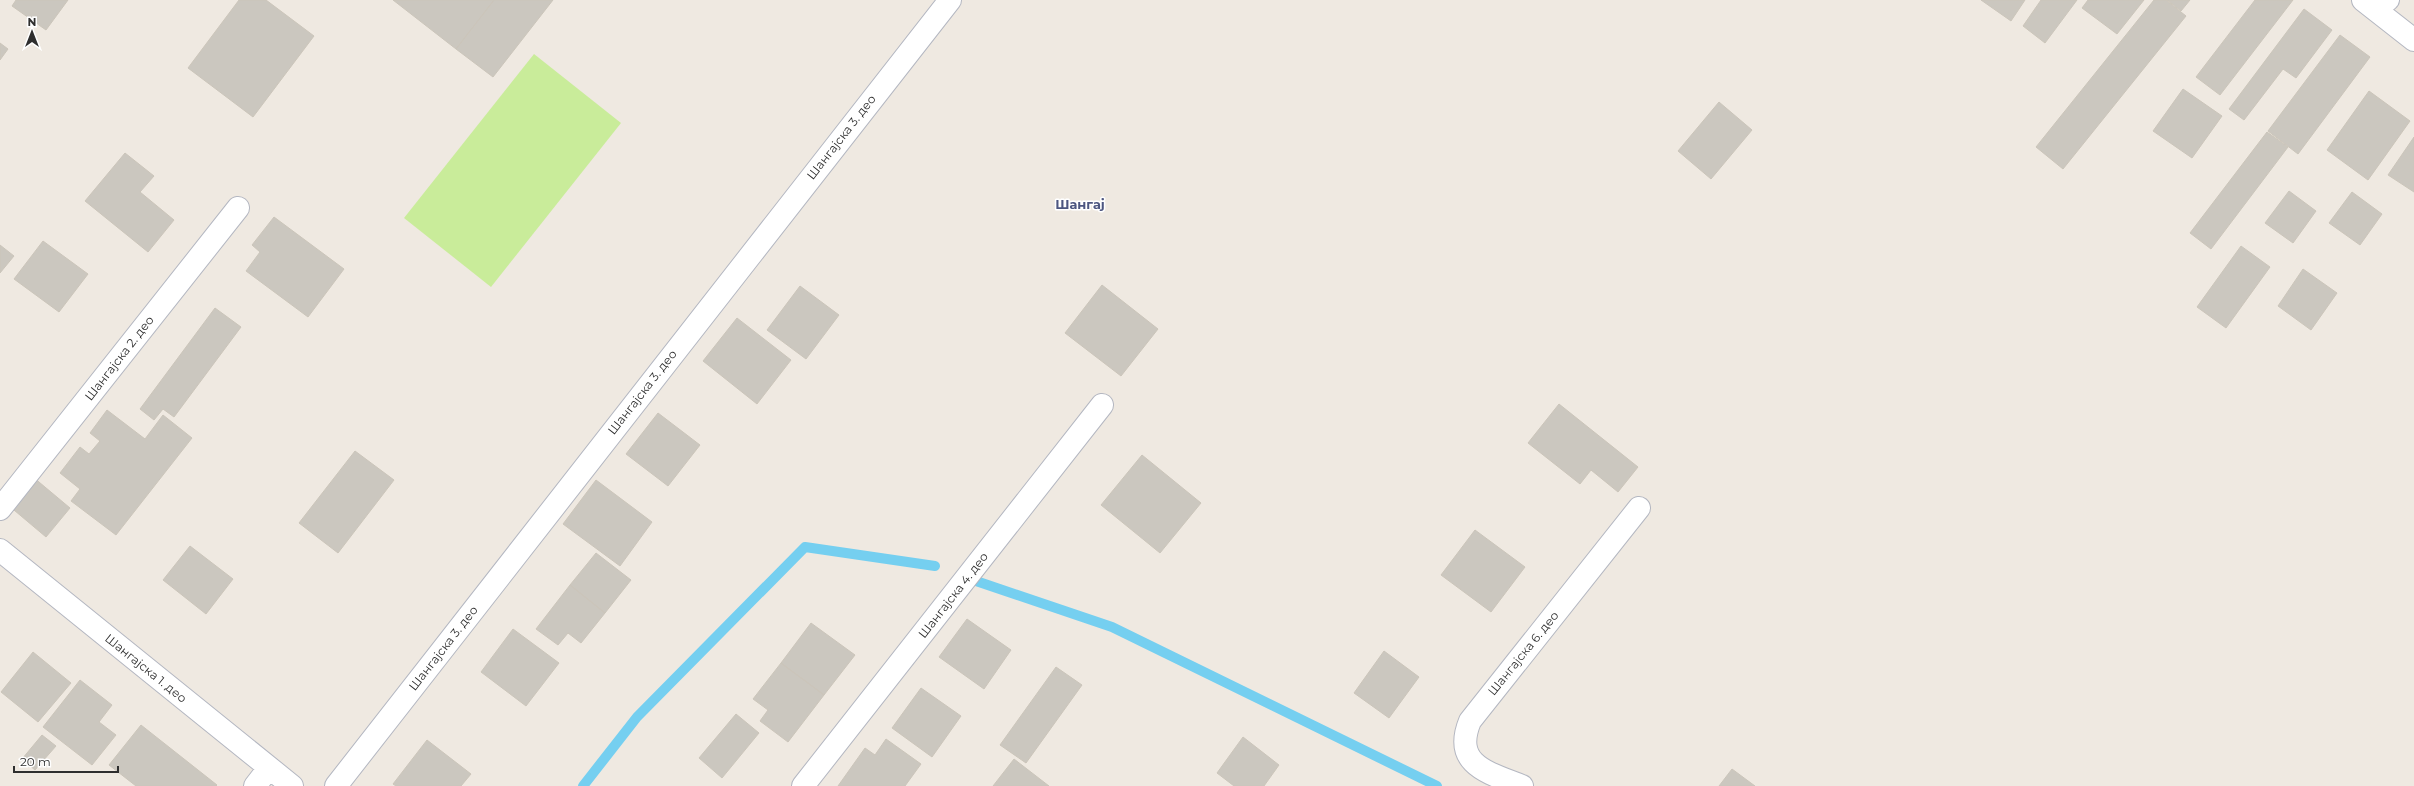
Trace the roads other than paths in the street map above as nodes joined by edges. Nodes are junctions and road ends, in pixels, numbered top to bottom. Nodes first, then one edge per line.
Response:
1 (950, 0) edge
2 (2376, 3) edge
3 (2414, 40) edge
4 (238, 208) dead end
5 (1102, 405) dead end
6 (1639, 508) dead end
7 (0, 509) edge
8 (0, 550) edge
9 (269, 768) junction
10 (255, 786) edge
11 (292, 786) edge
12 (336, 786) edge
13 (803, 786) edge
14 (1522, 786) edge

1 - 12 street, Шангајска 3. део
2 - 3 street
4 - 7 street, Шангајска 2. део
5 - 13 street, Шангајска 4. део
6 - 14 street, Шангајска 6. део
8 - 9 street, Шангајска 1. део
9 - 10 street
9 - 11 street, Шангајска 1. део

